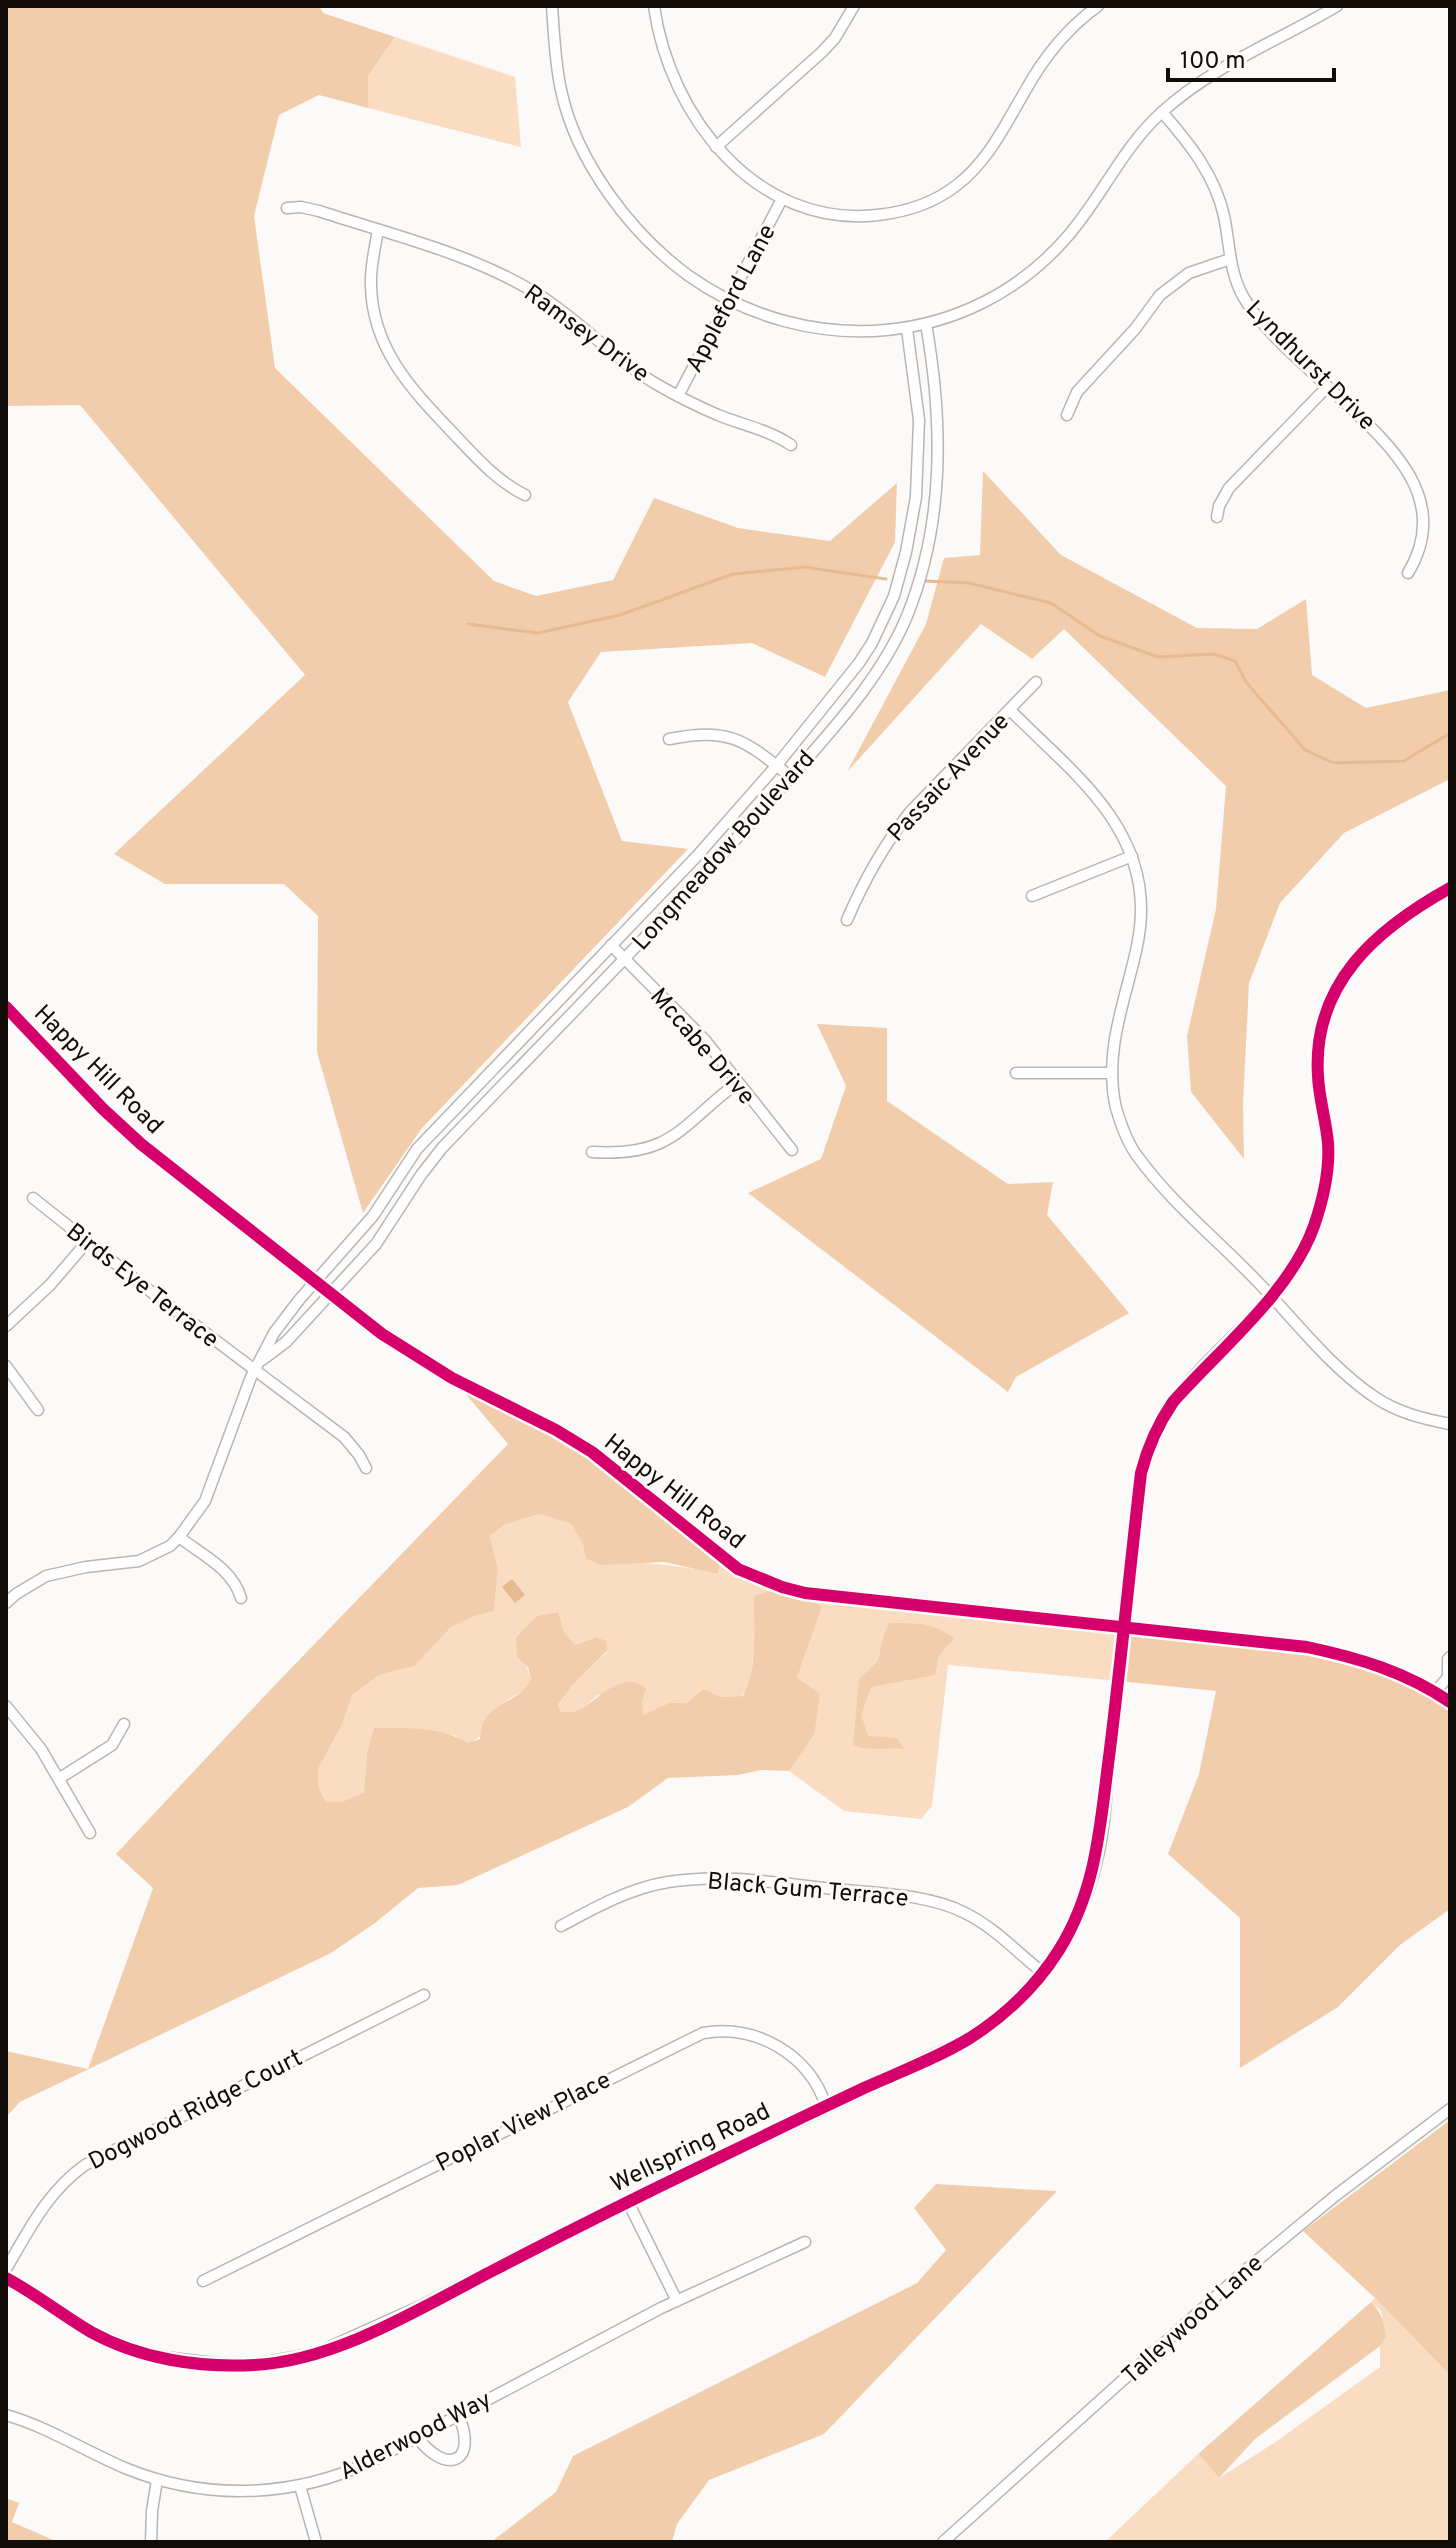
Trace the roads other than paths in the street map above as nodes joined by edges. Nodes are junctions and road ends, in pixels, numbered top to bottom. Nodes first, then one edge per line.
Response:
1 (552, 6) edge
2 (654, 6) edge
3 (854, 6) edge
4 (1098, 6) edge
5 (1337, 6) edge
6 (1162, 112) junction
7 (716, 147) junction
8 (782, 199) junction
9 (287, 208) dead end
10 (378, 230) junction
11 (1230, 259) junction
12 (729, 301) junction
13 (926, 324) junction
14 (907, 329) junction
15 (1327, 387) junction
16 (678, 396) junction
17 (1067, 415) dead end
18 (791, 445) dead end
19 (525, 495) dead end
20 (1217, 517) dead end
21 (1408, 573) dead end
22 (1036, 682) dead end
23 (1010, 710) junction
24 (669, 739) dead end
25 (777, 765) junction
26 (791, 777) junction
27 (1132, 856) junction
28 (1450, 888) edge
29 (1032, 896) dead end
30 (847, 920) dead end
31 (611, 945) junction
32 (624, 958) junction
33 (6, 1007) edge
34 (1016, 1073) dead end
35 (1112, 1073) junction
36 (737, 1083) junction
37 (792, 1150) dead end
38 (592, 1152) dead end
39 (33, 1198) dead end
40 (87, 1242) junction
41 (313, 1282) junction
42 (328, 1294) junction
43 (1272, 1297) junction
44 (6, 1326) edge
45 (258, 1365) junction
46 (6, 1366) edge
47 (38, 1410) dead end
48 (1450, 1424) edge
49 (366, 1468) dead end
50 (179, 1537) junction
51 (241, 1598) dead end
52 (6, 1603) edge
53 (1125, 1627) junction
54 (1450, 1657) edge
55 (1449, 1675) edge
56 (1435, 1692) junction
57 (1450, 1702) edge
58 (6, 1706) edge
59 (124, 1724) dead end
60 (60, 1778) junction
61 (90, 1833) dead end
62 (561, 1926) dead end
63 (1043, 1973) junction
64 (424, 1995) dead end
65 (826, 2106) junction
66 (1450, 2109) edge
67 (628, 2202) junction
68 (805, 2242) dead end
69 (6, 2269) edge
70 (6, 2278) edge
71 (203, 2281) dead end
72 (677, 2301) junction
73 (458, 2414) junction
74 (6, 2415) edge
75 (417, 2437) junction
76 (157, 2480) junction
77 (300, 2486) junction
78 (151, 2542) edge
79 (316, 2542) edge
80 (943, 2542) edge

1 - 12 street
2 - 7 street
3 - 7 street
4 - 8 street
5 - 6 street
6 - 11 street, Lyndhurst Drive
6 - 13 street
7 - 8 street
8 - 12 street, Appleford Lane
9 - 10 street, Ramsey Drive
10 - 16 street, Ramsey Drive
10 - 19 street
11 - 15 street, Lyndhurst Drive
11 - 17 street
12 - 14 street
12 - 16 street, Appleford Lane
13 - 14 street
13 - 26 street, Longmeadow Boulevard
14 - 25 street, Longmeadow Boulevard
15 - 20 street
15 - 21 street, Lyndhurst Drive
16 - 18 street, Ramsey Drive
22 - 23 street, Passaic Avenue
23 - 27 street
23 - 30 street, Passaic Avenue
24 - 25 street
25 - 26 street
25 - 31 street, Longmeadow Boulevard
26 - 32 street, Longmeadow Boulevard
27 - 29 street
27 - 35 street
28 - 43 street
31 - 32 street, Mccabe Drive
31 - 41 street, Longmeadow Boulevard
32 - 36 street, Mccabe Drive
32 - 42 street, Longmeadow Boulevard
33 - 41 street, Happy Hill Road
34 - 35 street
35 - 43 street
36 - 37 street, Mccabe Drive
36 - 38 street
39 - 40 street, Birds Eye Terrace
40 - 44 street
40 - 45 street, Birds Eye Terrace
41 - 42 street, Happy Hill Road
41 - 45 street, Longmeadow Boulevard
42 - 45 street, Longmeadow Boulevard
42 - 53 street, Happy Hill Road
43 - 48 street
43 - 53 street
45 - 49 street, Birds Eye Terrace
45 - 50 street, Longmeadow Boulevard
46 - 47 street
50 - 51 street
50 - 52 street
53 - 56 street, Happy Hill Road
53 - 63 street, Wellspring Road
54 - 55 street
55 - 56 street
56 - 57 street, Happy Hill Road
58 - 60 street
59 - 60 street
60 - 61 street
62 - 63 street, Black Gum Terrace
63 - 65 street, Wellspring Road
64 - 69 street, Dogwood Ridge Court
65 - 67 street, Wellspring Road
65 - 71 street, Poplar View Place
66 - 80 street, Talleywood Lane
67 - 70 street, Wellspring Road
67 - 72 street
68 - 72 street, Alderwood Way
72 - 73 street, Alderwood Way
73 - 75 street, Alderwood Way
73 - 75 street
74 - 76 street, Alderwood Way
75 - 77 street, Alderwood Way
76 - 77 street, Alderwood Way
76 - 78 street
77 - 79 street

